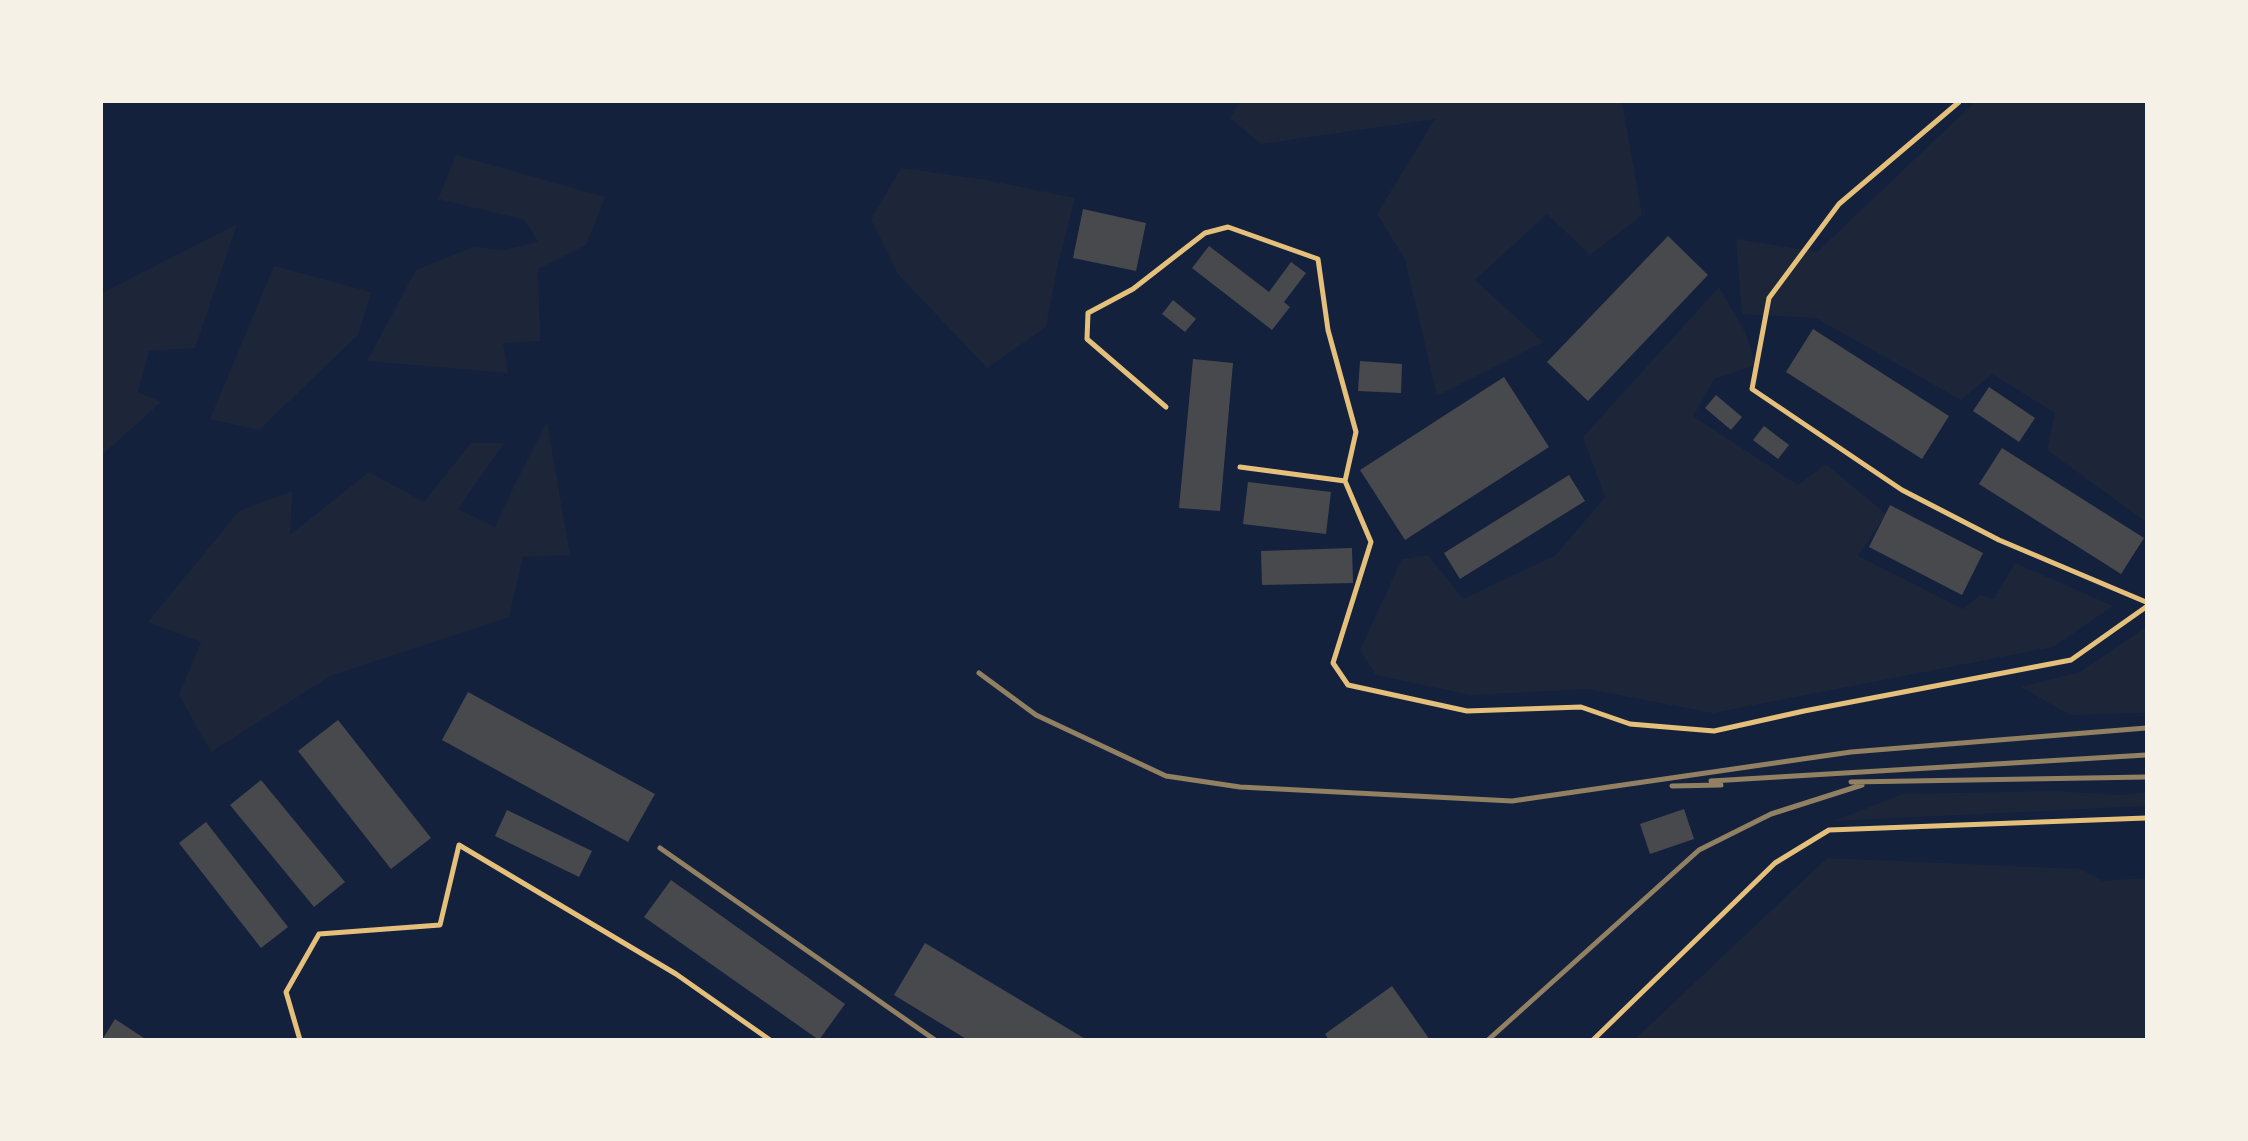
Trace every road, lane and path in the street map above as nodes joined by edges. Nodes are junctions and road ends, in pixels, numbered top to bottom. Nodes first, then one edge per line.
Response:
1 (1959, 102) edge
2 (1166, 407) dead end
3 (1240, 467) dead end
4 (1345, 481) junction
5 (2147, 604) edge
6 (2147, 818) edge
7 (300, 1040) edge
8 (770, 1040) edge
9 (1593, 1040) edge

1 - 5 lane
2 - 4 lane
3 - 4 lane
4 - 5 lane
6 - 9 lane
7 - 8 lane

